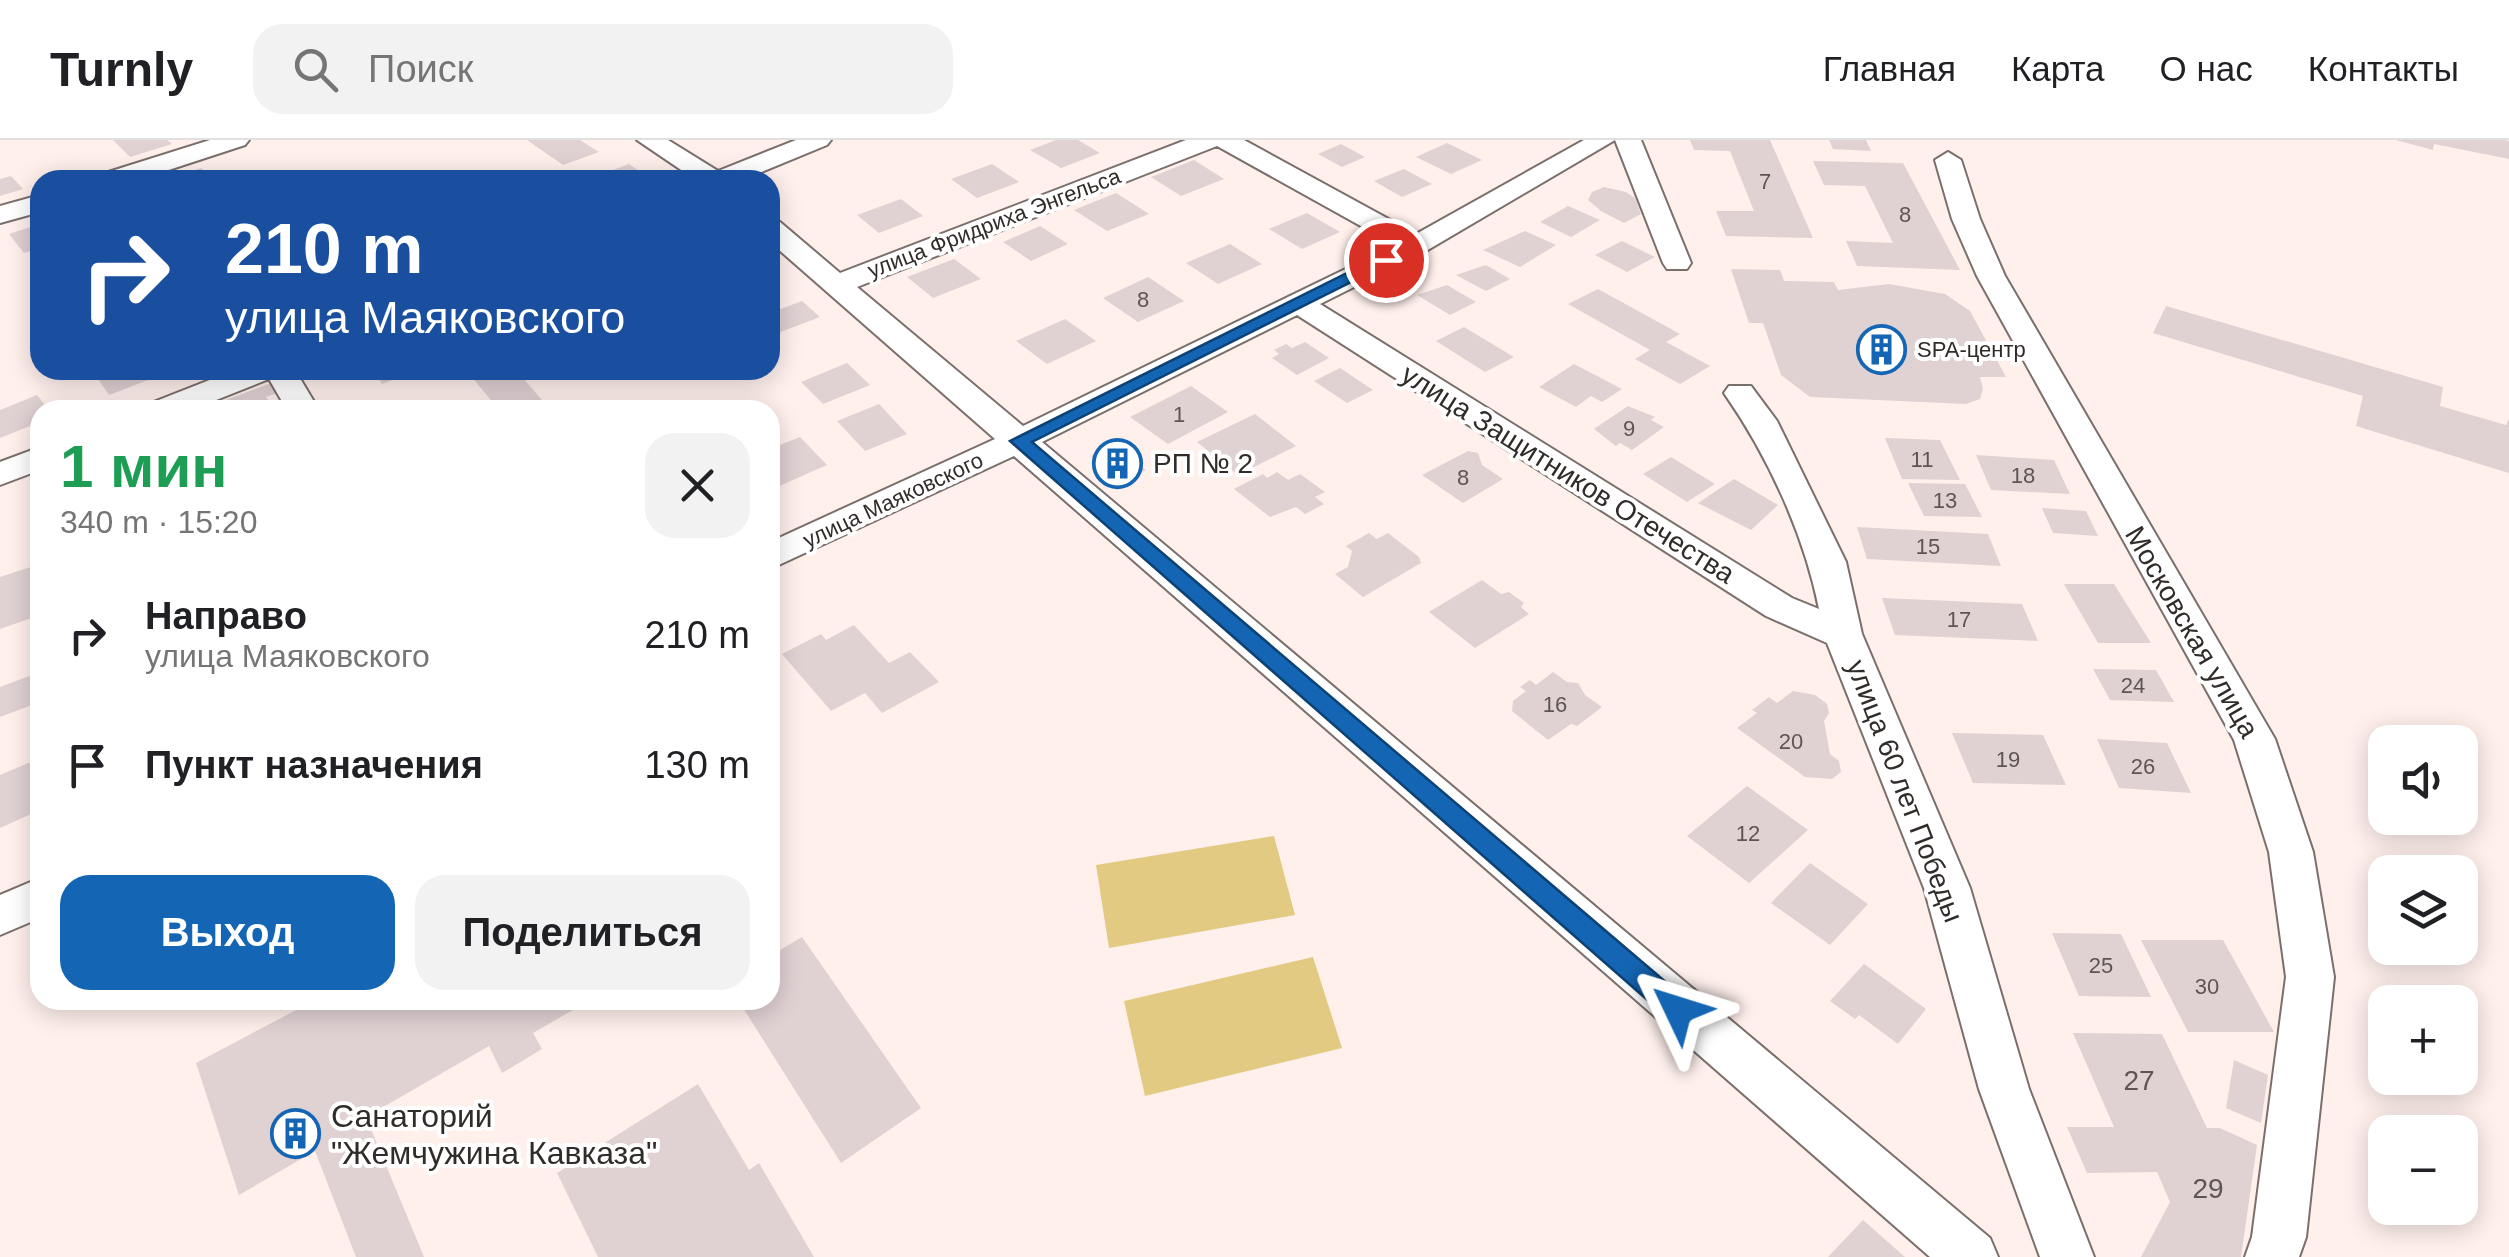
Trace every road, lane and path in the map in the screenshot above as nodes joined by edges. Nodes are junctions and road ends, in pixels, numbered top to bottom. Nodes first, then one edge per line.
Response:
1 (236, 140) edge
2 (650, 140) edge
3 (818, 140) edge
4 (1209, 140) edge
5 (1225, 140) edge
6 (1603, 140) edge
7 (1628, 140) edge
8 (1948, 160) dead end
9 (142, 170) edge
10 (700, 170) edge
11 (742, 170) edge
12 (30, 205) edge
13 (0, 215) edge
14 (780, 237) edge
15 (1416, 246) junction
16 (1677, 264) dead end
17 (834, 284) junction
18 (1298, 302) junction
19 (238, 380) edge
20 (1740, 393) dead end
21 (187, 400) edge
22 (1019, 441) junction
23 (30, 462) edge
24 (0, 474) edge
25 (780, 552) edge
26 (1843, 634) junction
27 (30, 902) edge
28 (0, 916) edge
29 (1970, 1257) edge
30 (2067, 1257) edge
31 (2272, 1257) edge

1 - 9 street
2 - 10 street
3 - 11 street
4 - 17 street, улица Фридриха Энгельса
5 - 15 street
6 - 15 street, улица Маяковского
7 - 16 street
8 - 31 street, Московская улица
12 - 13 street
14 - 17 street
15 - 18 street, улица Маяковского
17 - 22 street
18 - 22 street, улица Маяковского
18 - 26 street, улица Защитников Отечества
19 - 21 street
20 - 26 street, улица 60 лет Победы
22 - 25 street, улица Маяковского
22 - 29 street
23 - 24 street
26 - 30 street, улица 60 лет Победы
27 - 28 street

